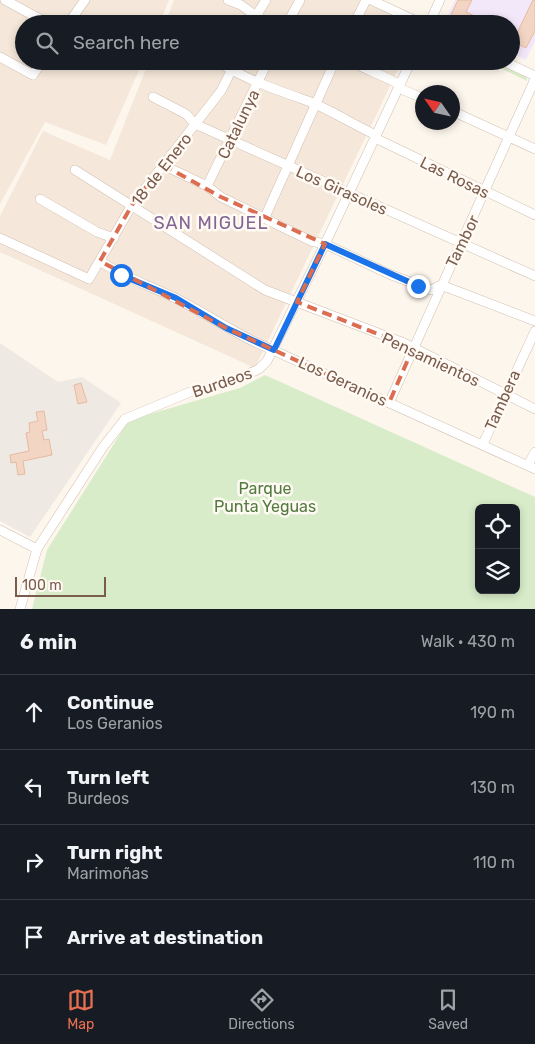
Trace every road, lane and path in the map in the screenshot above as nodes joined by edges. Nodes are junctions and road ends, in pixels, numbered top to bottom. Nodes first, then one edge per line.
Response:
1 (5, 0) edge
2 (85, 0) edge
3 (228, 0) edge
4 (266, 0) edge
5 (300, 0) edge
6 (366, 0) edge
7 (371, 0) edge
8 (440, 0) edge
9 (32, 15) edge
10 (74, 15) edge
11 (250, 15) edge
12 (257, 15) edge
13 (292, 15) edge
14 (358, 15) edge
15 (403, 15) edge
16 (433, 15) edge
17 (0, 57) edge
18 (15, 65) edge
19 (24, 70) edge
20 (36, 70) edge
21 (229, 70) edge
22 (264, 70) edge
23 (331, 70) edge
24 (366, 70) edge
25 (407, 70) edge
26 (520, 70) edge
27 (232, 72) junction
28 (535, 77) edge
29 (258, 81) junction
30 (399, 86) junction
31 (415, 94) edge
32 (153, 97) dead end
33 (316, 106) junction
34 (460, 114) edge
35 (195, 124) junction
36 (510, 136) junction
37 (376, 137) junction
38 (231, 140) junction
39 (535, 149) edge
40 (163, 165) junction
41 (289, 166) junction
42 (76, 170) dead end
43 (207, 186) junction
44 (486, 192) junction
45 (349, 194) junction
46 (40, 199) dead end
47 (132, 205) junction
48 (535, 215) edge
49 (266, 217) junction
50 (0, 238) edge
51 (114, 238) junction
52 (461, 242) junction
53 (325, 244) junction
54 (100, 261) junction
55 (535, 276) edge
56 (441, 285) junction
57 (297, 302) junction
58 (535, 321) edge
59 (535, 331) edge
60 (413, 348) junction
61 (274, 350) junction
62 (505, 394) junction
63 (389, 403) junction
64 (535, 409) edge
65 (483, 444) junction
66 (535, 452) edge
67 (532, 467) edge
68 (0, 530) edge
69 (37, 549) junction
70 (20, 609) edge

1 - 9 street
2 - 10 street
3 - 11 street
4 - 12 street
5 - 13 street
6 - 14 street
7 - 15 street
8 - 16 street
17 - 18 street
19 - 20 street
21 - 27 street, Las Rosas
22 - 29 street, Catalunya
23 - 33 street
24 - 30 street
25 - 30 street, Burdeos
26 - 28 street
27 - 29 street, Las Rosas
27 - 35 street, 18 de Enero
28 - 36 street, Tambor
29 - 33 street, Las Rosas
29 - 38 street, Catalunya
30 - 31 street
30 - 37 street, Burdeos
32 - 35 street, Los Girasoles
33 - 37 street, Las Rosas
33 - 41 street
34 - 36 street
35 - 38 street, Los Girasoles
35 - 40 street, 18 de Enero
36 - 39 street
36 - 44 street, Tambor
37 - 44 street, Las Rosas
37 - 45 street, Burdeos
38 - 41 street, Los Girasoles
38 - 43 street, Catalunya
40 - 43 street
40 - 47 street, 18 de Enero
41 - 45 street, Los Girasoles
41 - 49 street
42 - 47 street, Pensamientos
43 - 49 street
44 - 48 street, Las Rosas
44 - 52 street, Tambor
45 - 52 street, Los Girasoles
45 - 53 street, Burdeos
46 - 51 street
47 - 51 street, 18 de Enero
47 - 57 street, Pensamientos
49 - 53 street
50 - 54 street, 18 de Enero
51 - 54 street, 18 de Enero
52 - 55 street, Los Girasoles
52 - 56 street, Tambor
53 - 56 street
53 - 57 street, Burdeos
54 - 61 street, Los Geranios
56 - 58 street
56 - 60 street, Tambor
57 - 60 street, Pensamientos
57 - 61 street, Burdeos
59 - 62 street, Tambera
60 - 62 street, Pensamientos
60 - 63 street, Tambor
61 - 63 street, Los Geranios
61 - 69 street, Burdeos
62 - 64 street, Pensamientos
62 - 65 street, Tambera
63 - 65 street, Los Geranios
65 - 67 street, Los Geranios
66 - 67 street
68 - 69 street
69 - 70 street, Burdeos

